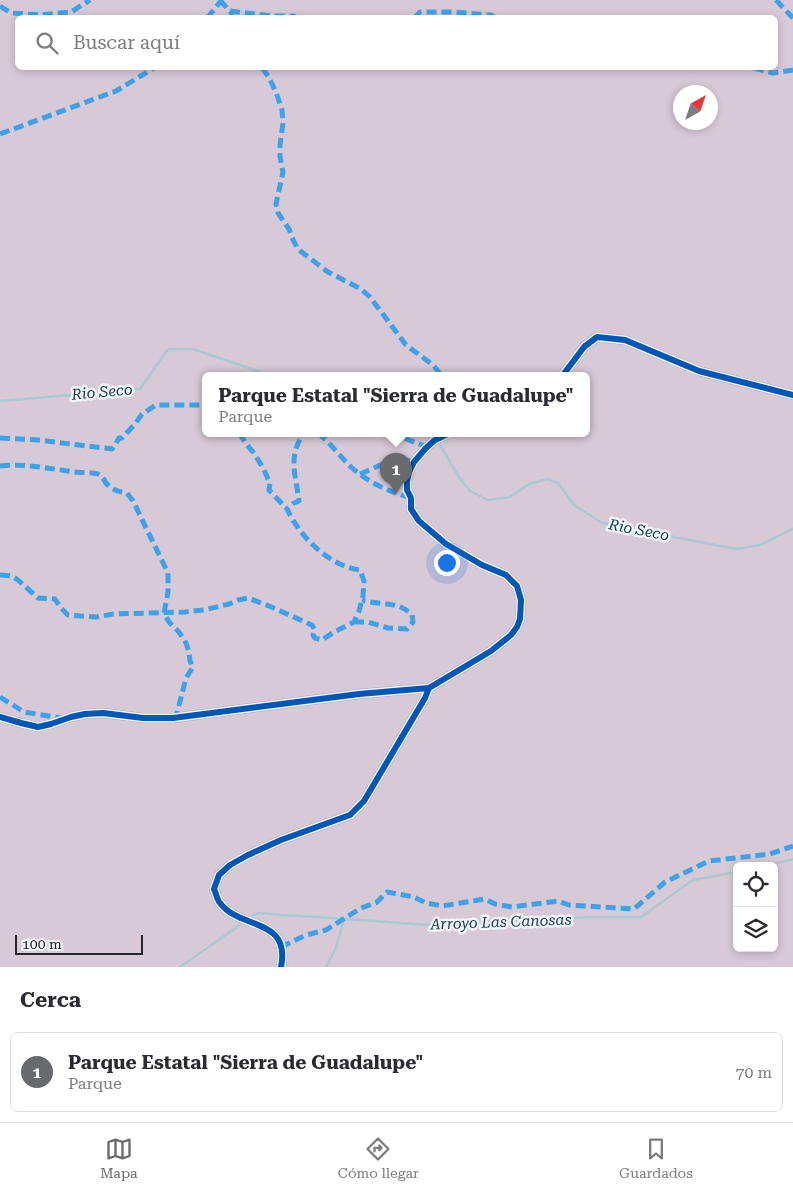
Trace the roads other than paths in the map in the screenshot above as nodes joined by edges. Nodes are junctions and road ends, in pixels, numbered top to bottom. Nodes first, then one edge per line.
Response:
1 (565, 372) edge
2 (793, 395) edge
3 (441, 437) edge
4 (429, 688) junction
5 (0, 717) edge
6 (282, 967) edge

1 - 2 street
3 - 4 street
4 - 5 street
4 - 6 street

